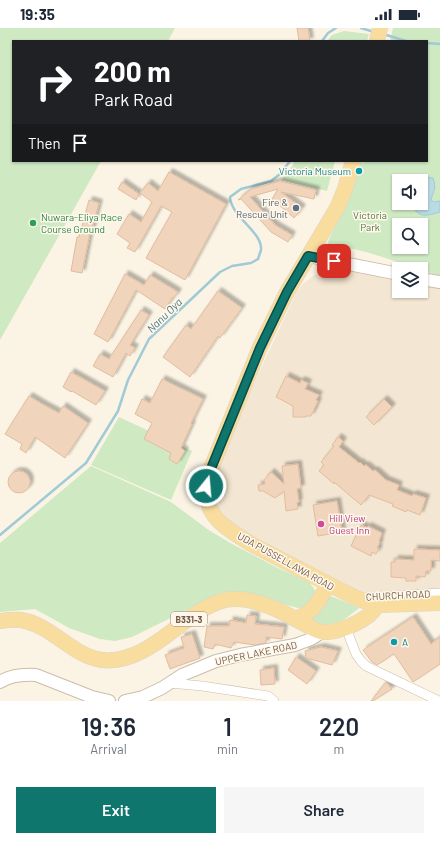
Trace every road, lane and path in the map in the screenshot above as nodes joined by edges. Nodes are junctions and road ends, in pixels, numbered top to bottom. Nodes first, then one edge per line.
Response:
1 (380, 28) edge
2 (377, 40) edge
3 (352, 162) edge
4 (308, 256) junction
5 (392, 273) edge
6 (428, 280) edge
7 (440, 282) edge
8 (328, 584) junction
9 (440, 593) edge
10 (356, 598) junction
11 (440, 603) edge
12 (378, 605) junction
13 (296, 618) junction
14 (0, 621) edge
15 (346, 628) junction
16 (322, 632) junction
17 (0, 682) edge
18 (170, 683) junction
19 (109, 701) edge
20 (124, 701) edge
21 (274, 701) edge
22 (439, 701) edge

1 - 2 main road
3 - 4 main road, UDA PUSSELLAWA ROAD
4 - 5 street
4 - 8 main road, UDA PUSSELLAWA ROAD
6 - 7 street
8 - 10 main road, UDA PUSSELLAWA ROAD
8 - 13 main road
9 - 10 street, CHURCH ROAD
10 - 12 main road, UDA PUSSELLAWA ROAD
11 - 12 main road, UDA PUSSELLAWA ROAD
12 - 15 main road
13 - 14 main road, B331-3
13 - 16 main road, B331-3
15 - 16 main road
15 - 22 street
16 - 18 street, UPPER LAKE ROAD
17 - 19 street
18 - 20 street, UPPER LAKE ROAD
18 - 21 street

